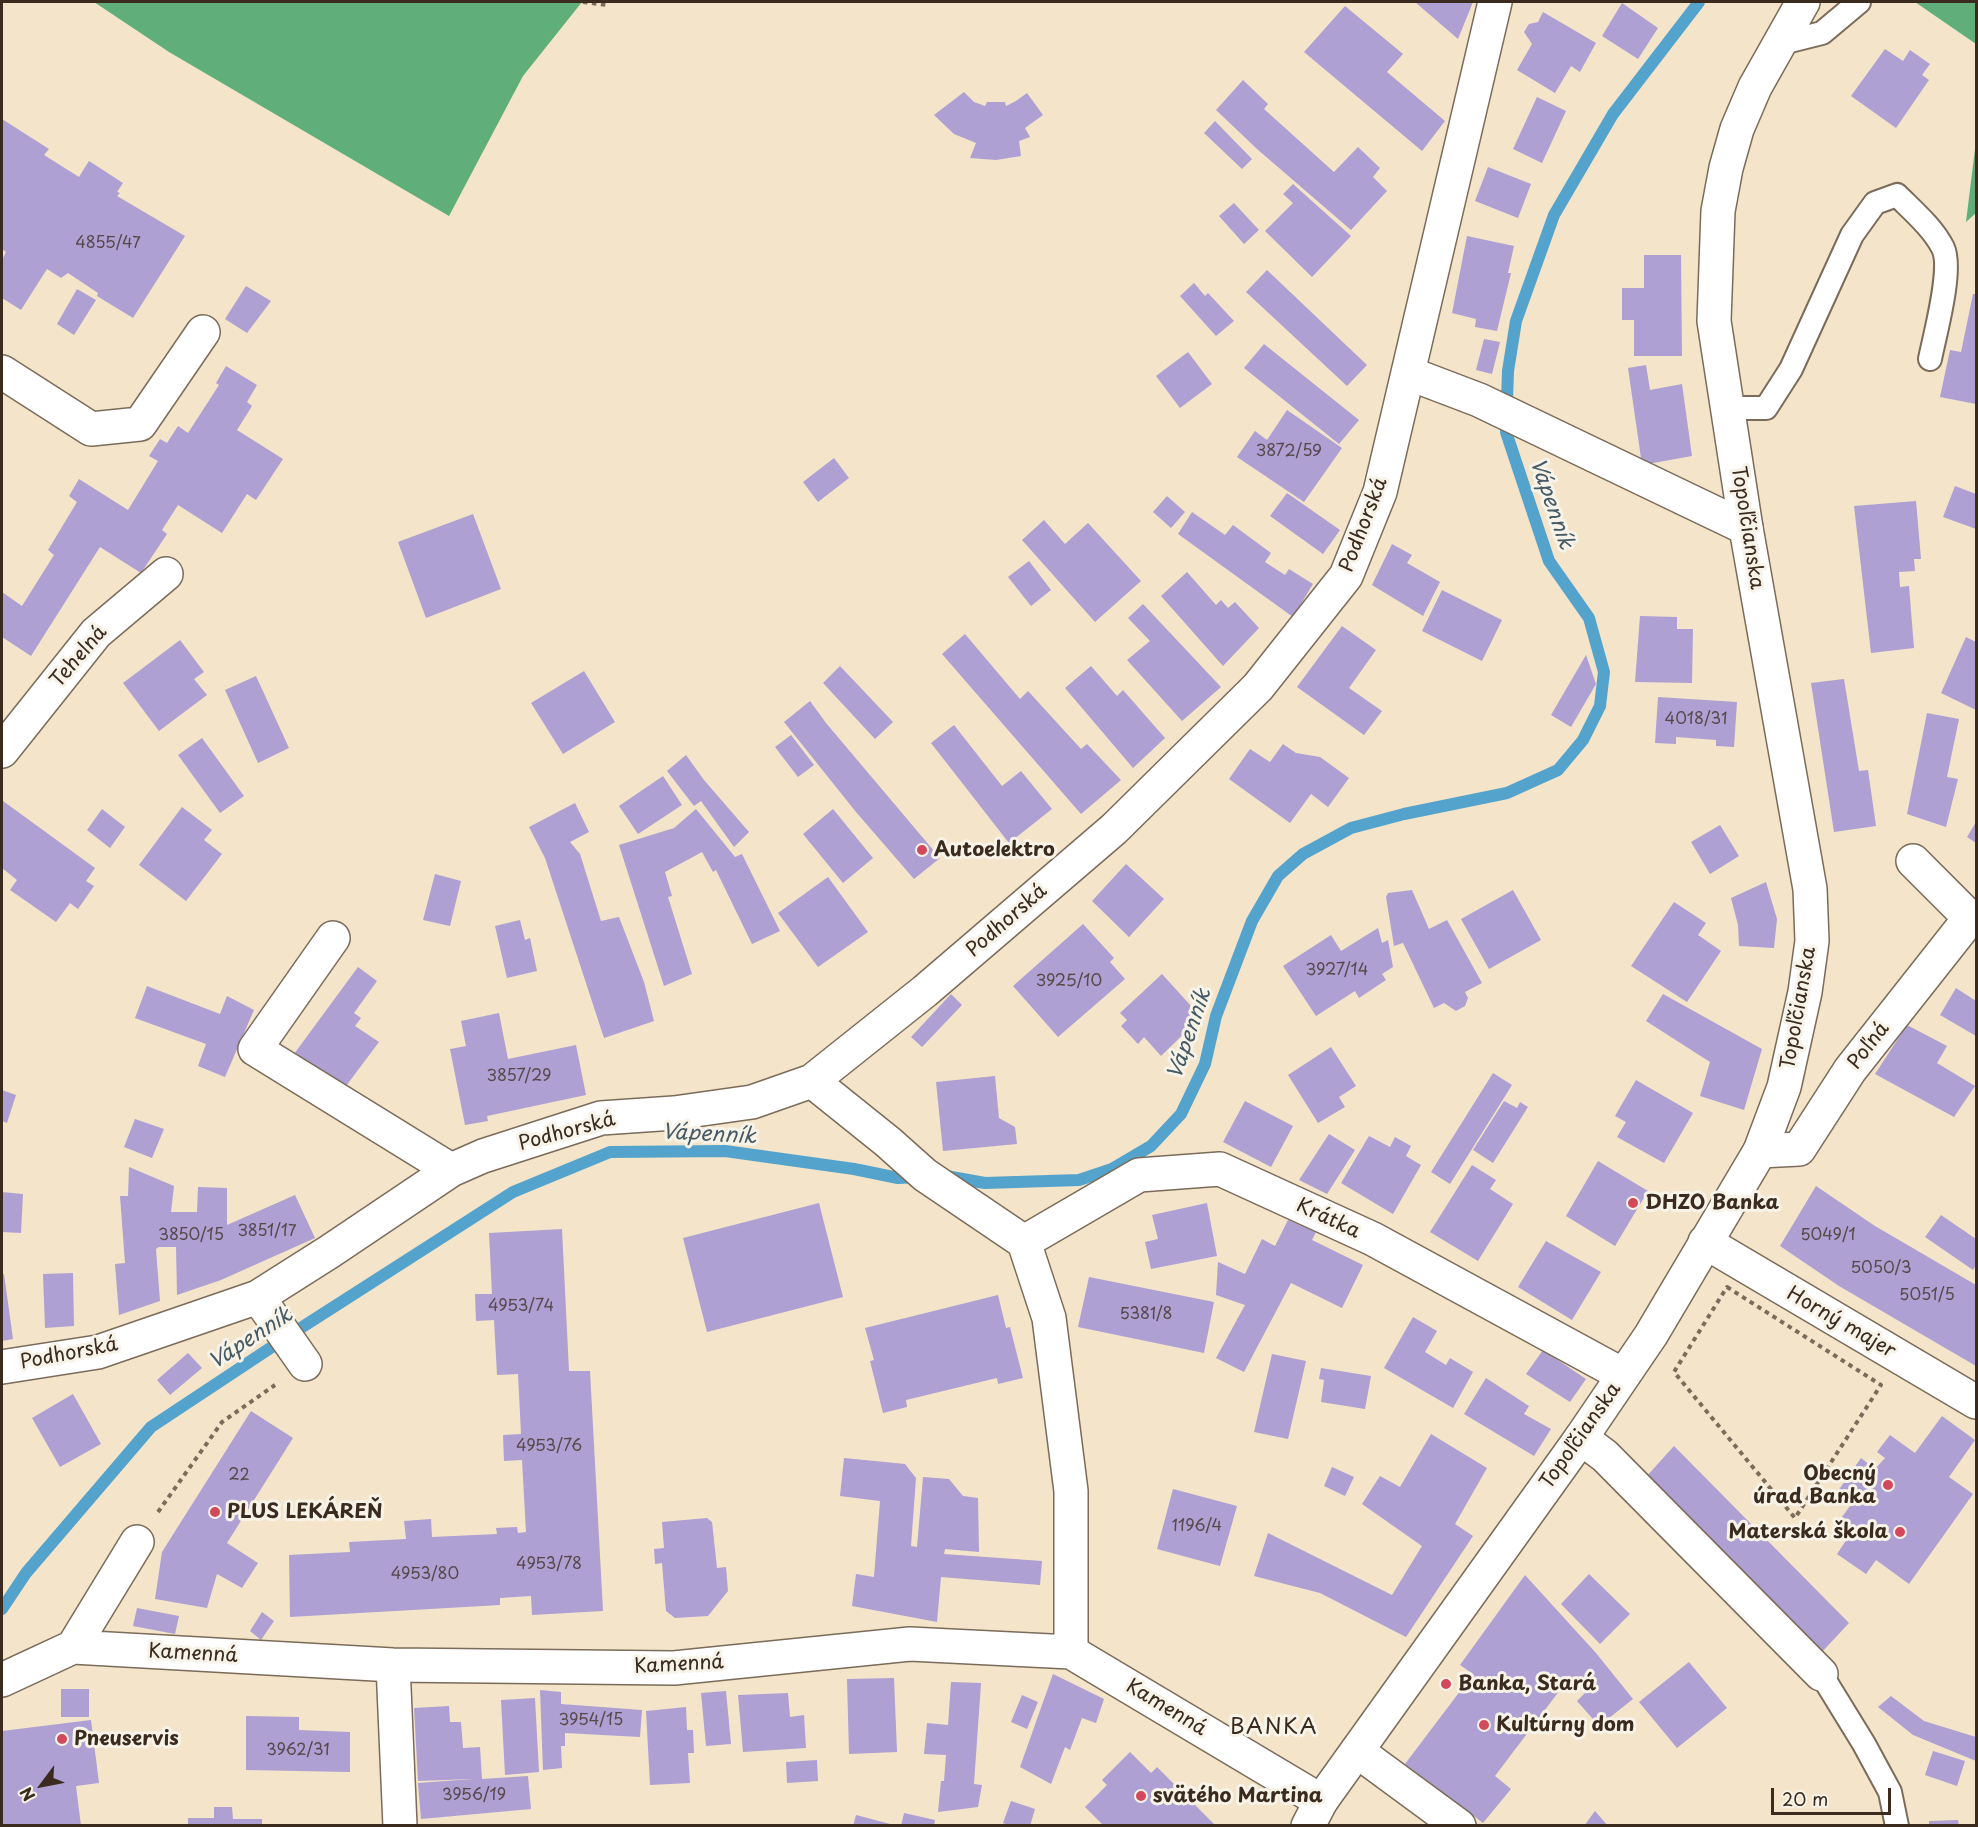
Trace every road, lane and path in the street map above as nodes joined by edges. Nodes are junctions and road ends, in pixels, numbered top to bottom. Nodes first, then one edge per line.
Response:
1 (583, 2) edge
2 (1495, 2) edge
3 (1803, 2) edge
4 (1859, 2) edge
5 (607, 5) dead end
6 (1778, 44) junction
7 (203, 332) dead end
8 (1930, 359) dead end
9 (2, 372) edge
10 (1408, 373) junction
11 (1727, 408) junction
12 (1746, 528) junction
13 (166, 574) dead end
14 (2, 751) edge
15 (1913, 861) dead end
16 (1973, 920) edge
17 (333, 938) dead end
18 (812, 1081) junction
19 (1760, 1151) junction
20 (451, 1170) junction
21 (1024, 1242) junction
22 (1706, 1242) junction
23 (266, 1309) junction
24 (305, 1364) joint
25 (2, 1367) edge
26 (1623, 1375) junction
27 (1977, 1402) edge
28 (1581, 1438) junction
29 (1795, 1518) joint
30 (137, 1542) joint
31 (73, 1647) junction
32 (1071, 1652) junction
33 (393, 1665) junction
34 (1821, 1674) joint
35 (2, 1680) edge
36 (1358, 1751) junction
37 (1315, 1813) edge
38 (400, 1826) edge
39 (1460, 1826) edge
40 (1898, 1826) edge

1 - 5 path
2 - 10 street, Podhorská
3 - 6 street, Topoľčianska
4 - 6 lane
6 - 11 street, Topoľčianska
7 - 9 street
8 - 11 lane
10 - 12 street
10 - 18 street, Podhorská
11 - 12 street, Topoľčianska
12 - 19 street, Topoľčianska
13 - 14 street, Tehelná
15 - 16 street, Poľná
16 - 19 street, Poľná
17 - 20 street
18 - 20 street, Podhorská
18 - 21 street
19 - 22 street, Topoľčianska
20 - 23 street, Podhorská
21 - 26 street, Krátka
21 - 32 street
22 - 26 street, Topoľčianska
22 - 27 street, Horný majer
23 - 24 street
23 - 25 street, Podhorská
24 - 30 path
26 - 28 street, Topoľčianska
28 - 34 street
28 - 36 street, Topoľčianska
29 - 29 path
30 - 31 street
31 - 33 street, Kamenná
31 - 35 street, Kamenná
32 - 33 street, Kamenná
32 - 37 street, Kamenná
33 - 38 street
34 - 40 lane
36 - 37 street, Topoľčianska
36 - 39 street

